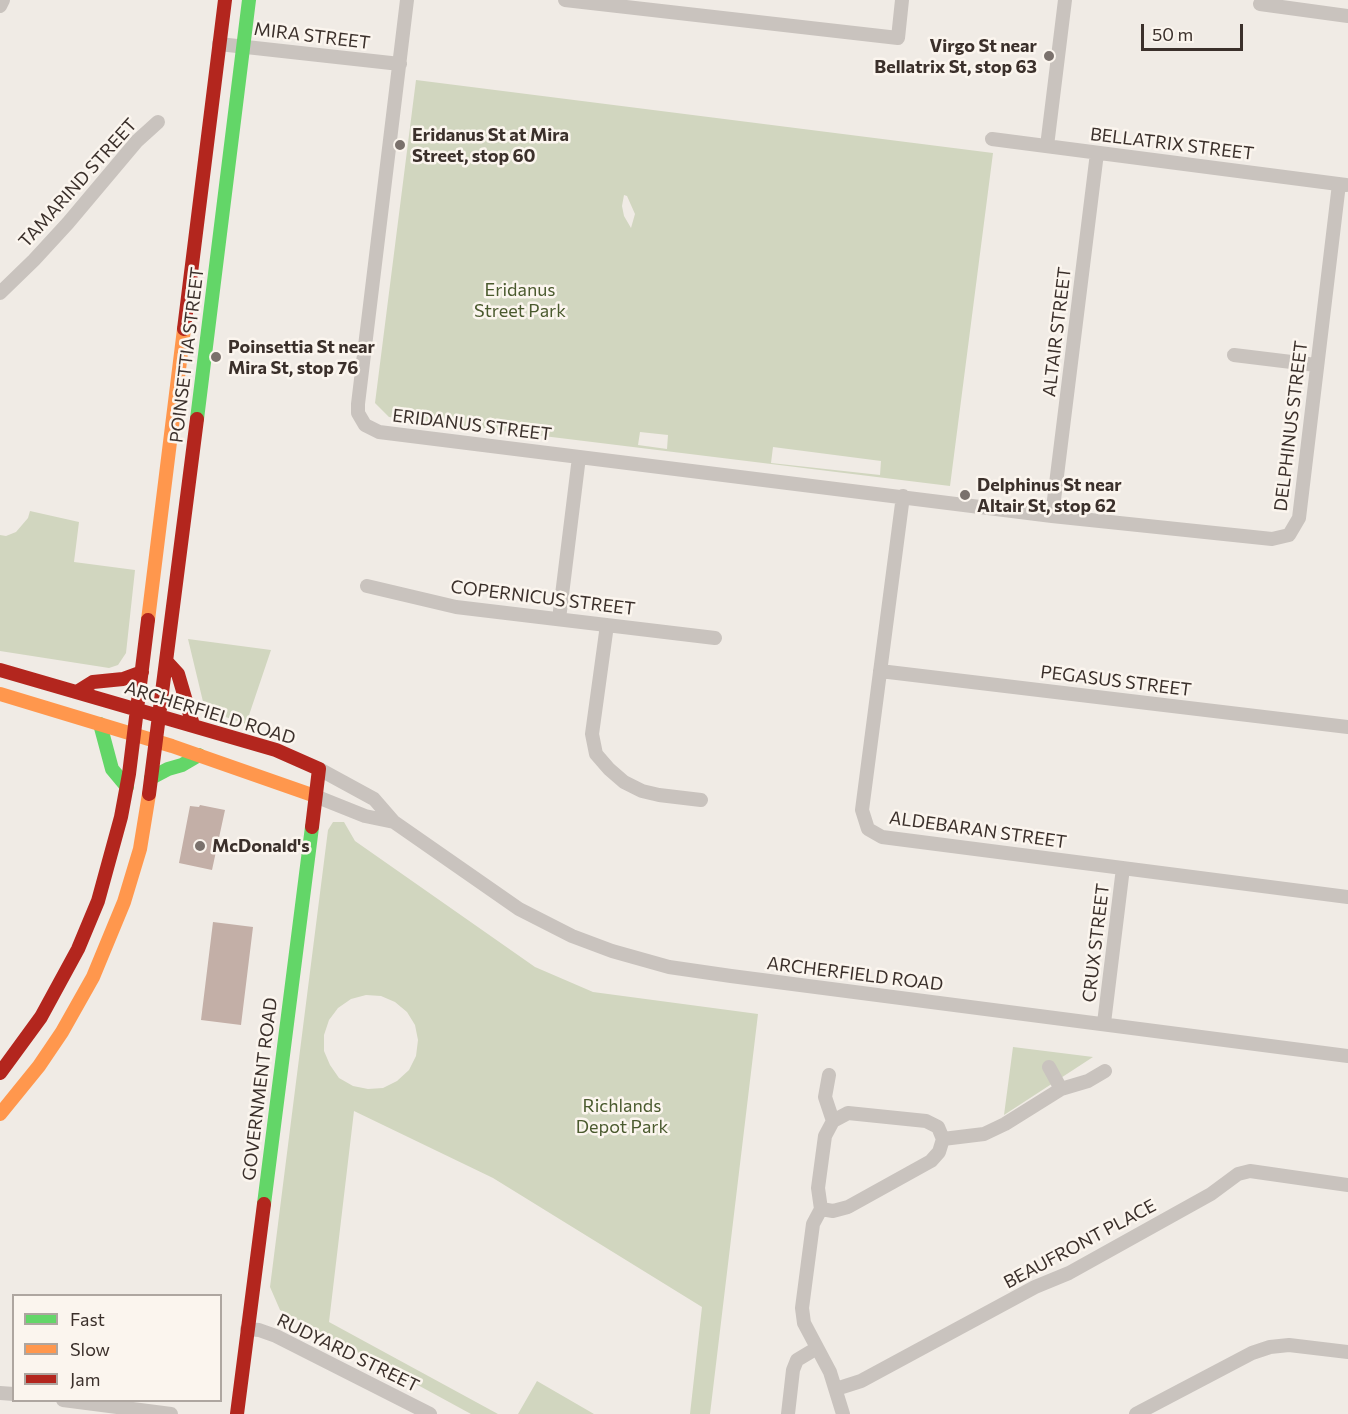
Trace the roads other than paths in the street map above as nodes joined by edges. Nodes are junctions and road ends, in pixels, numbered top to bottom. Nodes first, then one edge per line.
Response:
1 (3, 0) edge
2 (225, 0) edge
3 (249, 0) edge
4 (407, 0) edge
5 (565, 0) edge
6 (902, 0) edge
7 (1065, 0) edge
8 (1260, 4) dead end
9 (0, 6) edge
10 (1348, 16) edge
11 (219, 44) junction
12 (243, 47) junction
13 (400, 64) junction
14 (158, 122) dead end
15 (992, 139) dead end
16 (1047, 146) junction
17 (1097, 153) junction
18 (1343, 184) edge
19 (0, 293) edge
20 (1234, 355) dead end
21 (1316, 366) junction
22 (579, 457) junction
23 (903, 496) junction
24 (1052, 516) junction
25 (367, 586) dead end
26 (559, 619) junction
27 (607, 625) junction
28 (715, 638) dead end
29 (167, 662) junction
30 (0, 670) edge
31 (880, 671) junction
32 (142, 672) junction
33 (77, 692) junction
34 (0, 694) edge
35 (137, 709) junction
36 (159, 715) junction
37 (100, 724) junction
38 (193, 725) junction
39 (1348, 727) edge
40 (134, 734) junction
41 (156, 740) junction
42 (199, 755) junction
43 (318, 769) junction
44 (151, 778) junction
45 (127, 787) junction
46 (315, 796) junction
47 (701, 800) dead end
48 (394, 822) junction
49 (1123, 868) junction
50 (1348, 897) edge
51 (1104, 1023) junction
52 (1348, 1056) edge
53 (1049, 1067) dead end
54 (1105, 1071) dead end
55 (0, 1074) edge
56 (829, 1075) dead end
57 (1061, 1089) junction
58 (0, 1114) edge
59 (833, 1121) junction
60 (943, 1139) junction
61 (1348, 1185) edge
62 (821, 1209) junction
63 (247, 1329) junction
64 (818, 1348) junction
65 (1348, 1352) edge
66 (836, 1389) junction
67 (71, 1402) edge
68 (171, 1414) edge
69 (237, 1414) edge
70 (430, 1414) edge
71 (788, 1414) edge
72 (843, 1414) edge
73 (1136, 1414) edge

1 - 9 street
2 - 11 main road, POINSETTIA STREET
3 - 12 main road, POINSETTIA STREET
4 - 13 street, ERIDANUS STREET
5 - 6 street
7 - 16 street
8 - 10 street
11 - 12 street, MIRA STREET
11 - 32 main road, POINSETTIA STREET
12 - 13 street, MIRA STREET
12 - 29 main road, POINSETTIA STREET
13 - 22 street, ERIDANUS STREET
14 - 19 street, TAMARIND STREET
15 - 16 street, BELLATRIX STREET
16 - 17 street, BELLATRIX STREET
17 - 18 street, BELLATRIX STREET
17 - 24 street, ALTAIR STREET
18 - 21 street, DELPHINUS STREET
20 - 21 street
21 - 24 street, DELPHINUS STREET
22 - 23 street, ERIDANUS STREET
22 - 26 street
23 - 24 street, DELPHINUS STREET
23 - 31 street, ALDEBARAN STREET
25 - 26 street, COPERNICUS STREET
26 - 27 street, COPERNICUS STREET
27 - 28 street, COPERNICUS STREET
27 - 47 street
29 - 36 main road, POINSETTIA STREET
29 - 38 main road
30 - 33 main road, ARCHERFIELD ROAD
31 - 39 street, PEGASUS STREET
31 - 49 street, ALDEBARAN STREET
32 - 33 main road
32 - 35 main road, POINSETTIA STREET
33 - 35 main road, ARCHERFIELD ROAD
34 - 37 main road, ARCHERFIELD ROAD
35 - 36 main road, ARCHERFIELD ROAD
35 - 40 main road, POINSETTIA STREET
36 - 38 main road, ARCHERFIELD ROAD
36 - 41 main road, POINSETTIA STREET
37 - 40 main road, ARCHERFIELD ROAD
37 - 45 main road
38 - 43 main road, ARCHERFIELD ROAD
40 - 41 main road, ARCHERFIELD ROAD
40 - 45 main road, POINSETTIA STREET
41 - 42 main road, ARCHERFIELD ROAD
41 - 44 main road, POINSETTIA STREET
42 - 44 main road
42 - 46 main road, ARCHERFIELD ROAD
43 - 46 main road, GOVERNMENT ROAD
43 - 48 street, ARCHERFIELD ROAD
44 - 58 main road, POINSETTIA STREET
45 - 55 main road, POINSETTIA STREET
46 - 48 street, ARCHERFIELD ROAD
46 - 63 main road, GOVERNMENT ROAD
48 - 51 street, ARCHERFIELD ROAD
49 - 50 street, ALDEBARAN STREET
49 - 51 street, CRUX STREET
51 - 52 street, ARCHERFIELD ROAD
53 - 57 street
54 - 57 street
56 - 59 street
57 - 60 street
59 - 60 street
59 - 62 street
60 - 62 street
61 - 66 street, BEAUFRONT PLACE
62 - 64 street
63 - 69 main road, GOVERNMENT ROAD
63 - 70 street, RUDYARD STREET
64 - 66 street
64 - 71 street
65 - 73 street
66 - 72 street
67 - 68 street

